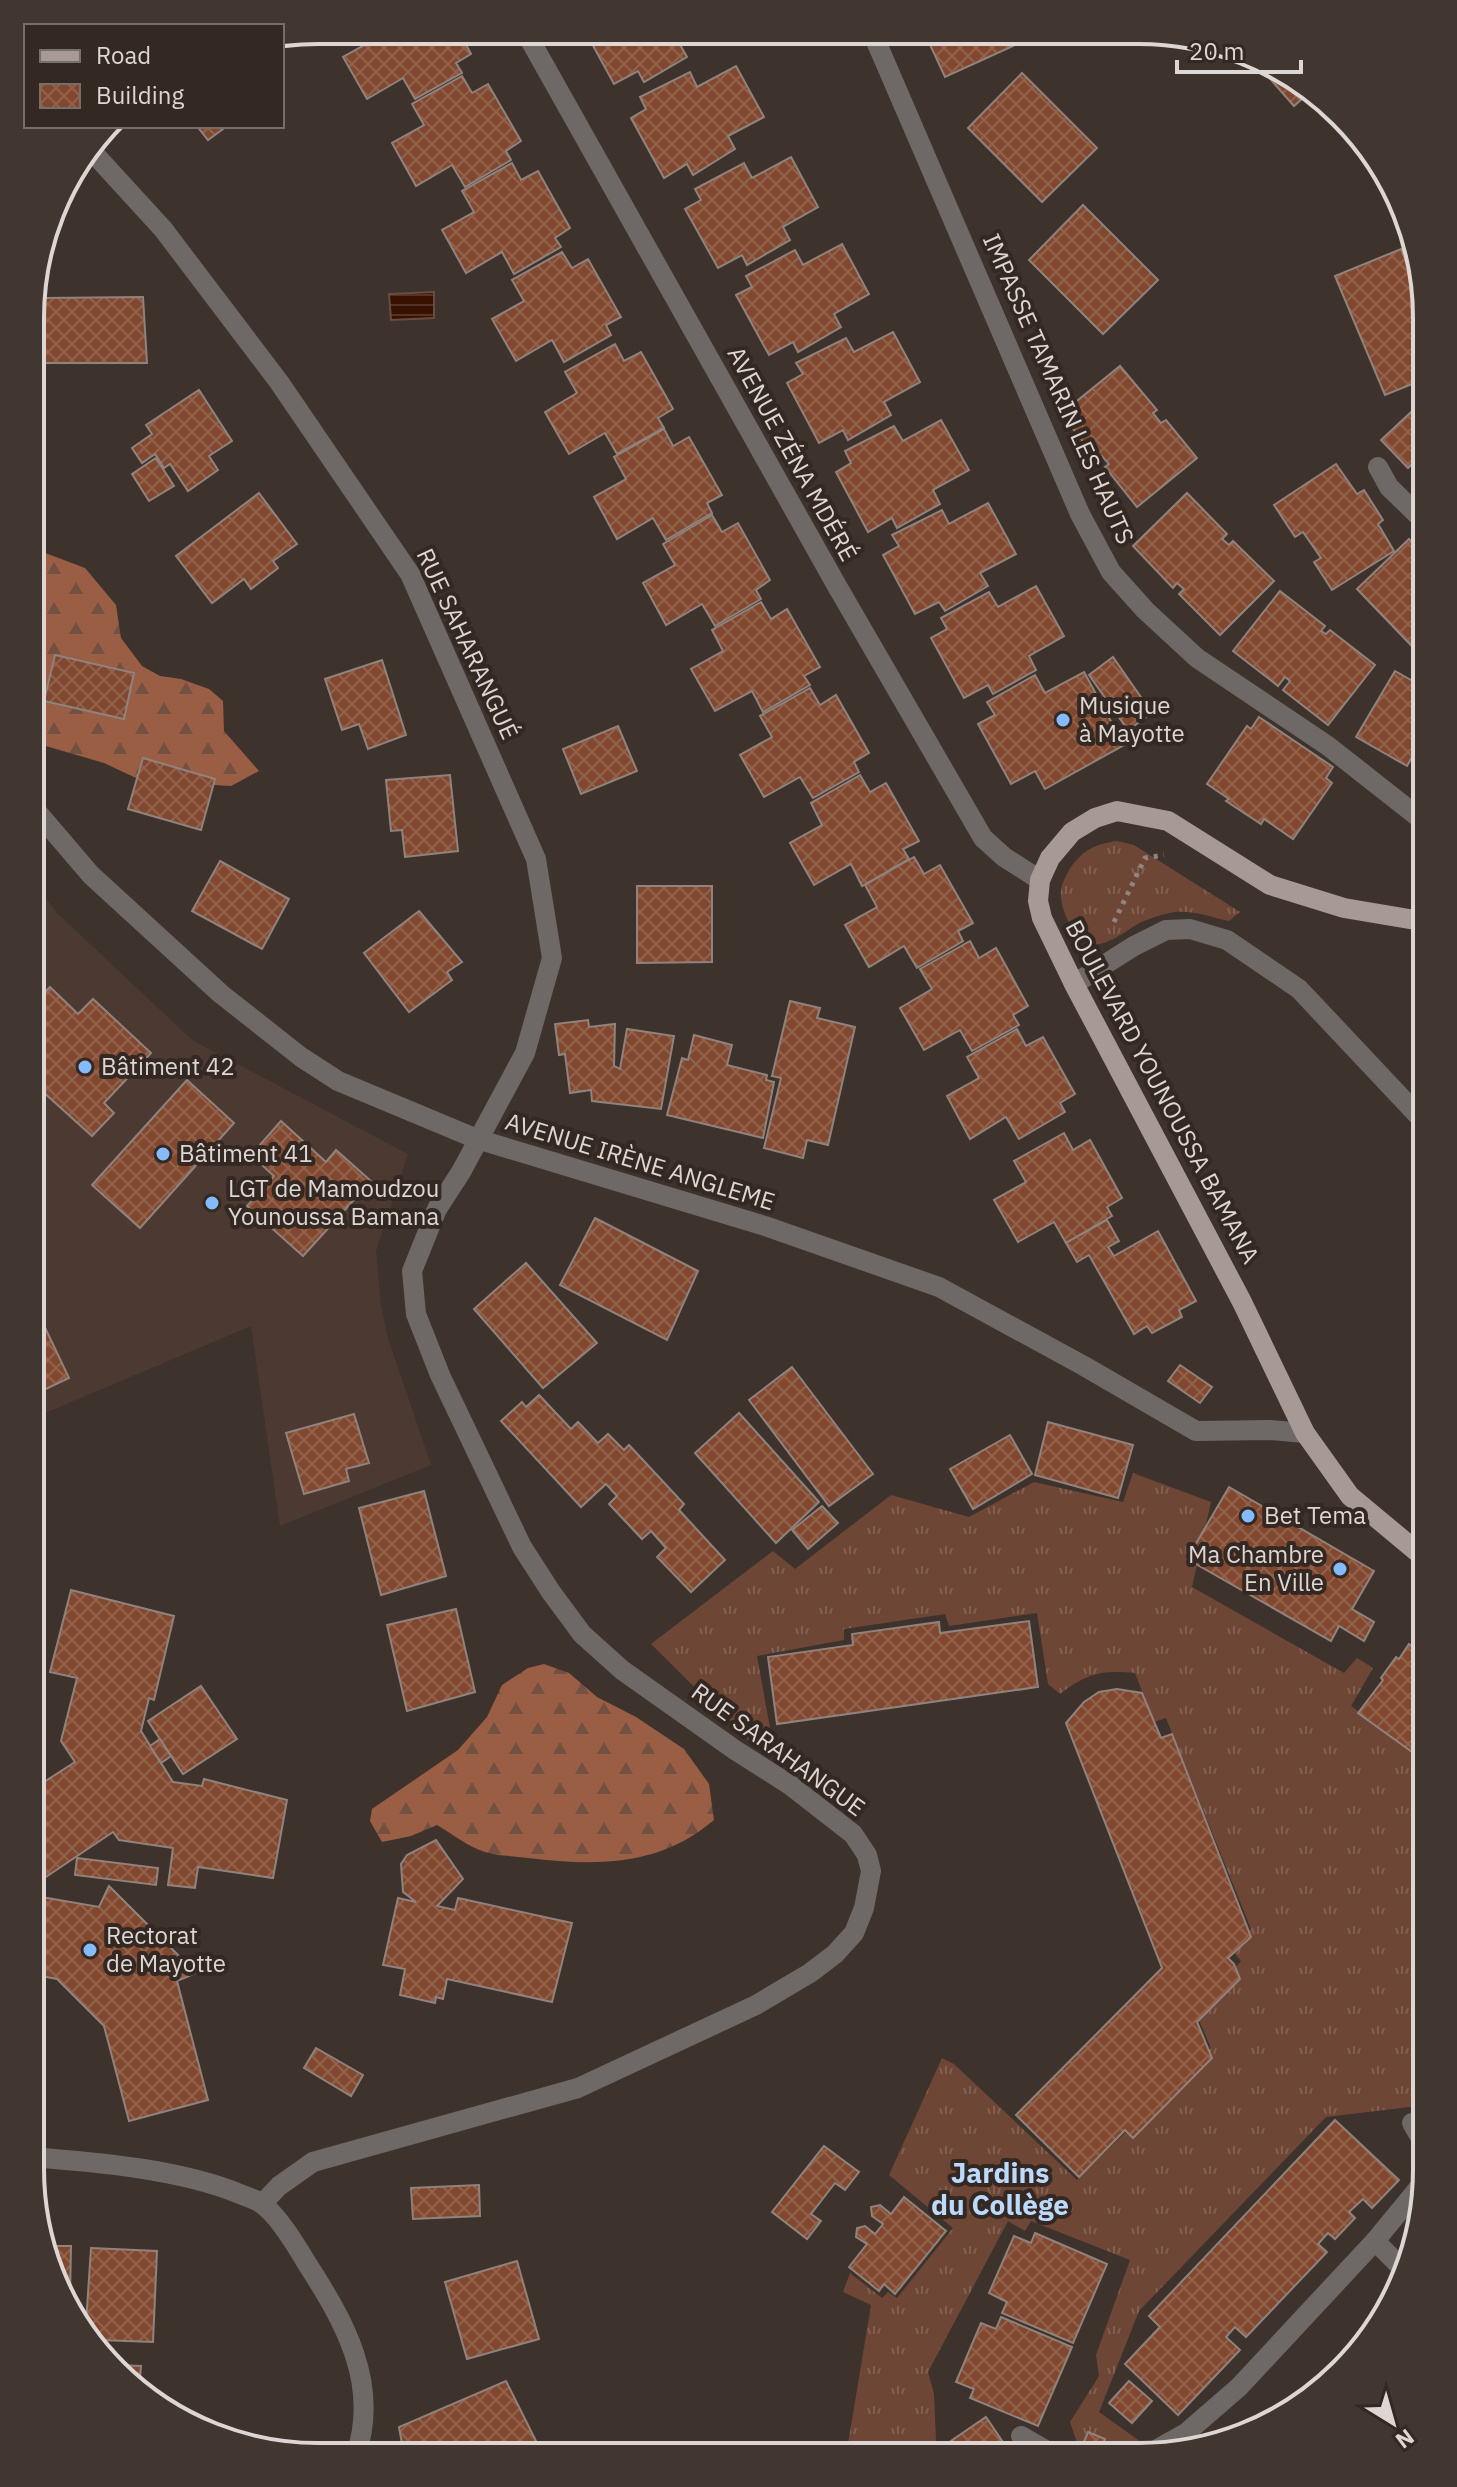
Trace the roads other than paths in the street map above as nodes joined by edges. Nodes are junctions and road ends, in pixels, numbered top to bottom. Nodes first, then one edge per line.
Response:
1 (877, 44) edge
2 (533, 45) edge
3 (97, 157) edge
4 (1378, 467) dead end
5 (1413, 510) edge
6 (1413, 813) edge
7 (44, 820) edge
8 (1040, 880) junction
9 (1413, 920) edge
10 (1074, 984) junction
11 (1413, 1110) edge
12 (477, 1139) junction
13 (1305, 1433) junction
14 (1412, 1548) edge
15 (44, 2159) edge
16 (1411, 2197) edge
17 (262, 2204) junction
18 (1375, 2241) junction
19 (1396, 2262) edge
20 (1021, 2436) dead end
21 (1171, 2441) edge
22 (360, 2443) edge
23 (1033, 2443) edge

1 - 6 street, IMPASSE TAMARIN LES HAUTS
2 - 8 street, AVENUE ZÉNA MDÉRÉ
3 - 12 street, RUE SAHARANGUÉ
4 - 5 street
7 - 12 street, AVENUE IRÈNE ANGLEME
8 - 9 main road
8 - 10 main road, BOULEVARD YOUNOUSSA BAMANA
10 - 11 street
10 - 13 main road, BOULEVARD YOUNOUSSA BAMANA
12 - 13 street, AVENUE IRÈNE ANGLEME
12 - 17 street, RUE SARAHANGUE
13 - 14 main road, BOULEVARD YOUNOUSSA BAMANA
15 - 17 street
16 - 18 street
17 - 22 street
18 - 19 street
18 - 21 street
20 - 23 street

